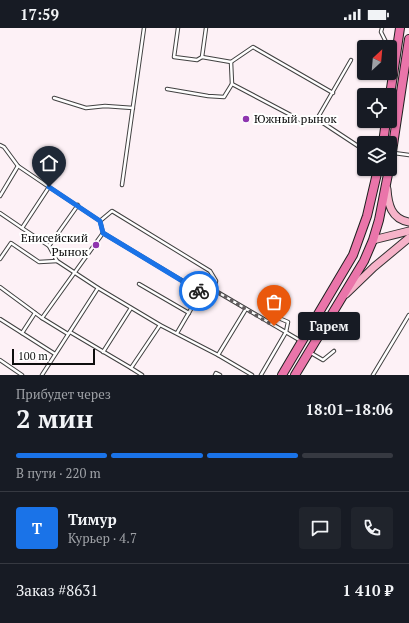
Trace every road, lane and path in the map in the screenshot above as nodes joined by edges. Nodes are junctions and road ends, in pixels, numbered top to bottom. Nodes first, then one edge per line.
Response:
1 (144, 28) edge
2 (178, 28) edge
3 (206, 28) edge
4 (382, 28) edge
5 (400, 28) edge
6 (409, 39) edge
7 (385, 40) edge
8 (397, 47) edge
9 (202, 57) junction
10 (351, 60) dead end
11 (231, 62) junction
12 (232, 84) junction
13 (167, 90) dead end
14 (405, 90) edge
15 (333, 93) junction
16 (54, 98) dead end
17 (133, 108) junction
18 (317, 119) junction
19 (396, 136) edge
20 (357, 144) edge
21 (0, 145) edge
22 (397, 154) edge
23 (409, 155) edge
24 (18, 166) junction
25 (376, 176) edge
26 (388, 176) edge
27 (387, 184) junction
28 (122, 185) dead end
29 (49, 187) junction
30 (0, 196) edge
31 (78, 205) junction
32 (0, 213) edge
33 (100, 221) junction
34 (409, 222) edge
35 (22, 228) junction
36 (409, 231) edge
37 (103, 233) junction
38 (360, 236) junction
39 (409, 238) edge
40 (373, 240) junction
41 (49, 246) junction
42 (0, 258) edge
43 (57, 261) junction
44 (75, 272) junction
45 (139, 284) dead end
46 (0, 287) edge
47 (98, 288) junction
48 (214, 290) junction
49 (201, 292) junction
50 (342, 299) junction
51 (131, 308) junction
52 (246, 309) junction
53 (35, 313) junction
54 (189, 313) junction
55 (409, 315) edge
56 (42, 318) junction
57 (0, 319) edge
58 (281, 319) dead end
59 (160, 326) junction
60 (286, 332) junction
61 (22, 333) junction
62 (69, 333) junction
63 (177, 333) junction
64 (302, 342) junction
65 (334, 351) dead end
66 (103, 352) junction
67 (309, 352) junction
68 (55, 354) junction
69 (218, 355) junction
70 (0, 360) edge
71 (131, 368) junction
72 (22, 375) edge
73 (42, 375) edge
74 (142, 375) edge
75 (215, 375) edge
76 (220, 375) edge
77 (252, 375) edge
78 (261, 375) edge
79 (282, 375) edge
80 (294, 375) edge
81 (373, 375) edge

1 - 17 lane
2 - 9 lane
3 - 9 lane
4 - 7 lane
5 - 8 main road
6 - 14 main road
9 - 11 lane
10 - 15 lane
11 - 12 lane
11 - 15 lane
12 - 13 lane
12 - 18 lane
14 - 19 main road
15 - 18 lane
16 - 17 lane
17 - 28 lane
18 - 20 lane
21 - 24 lane
22 - 23 lane
24 - 29 lane
24 - 30 lane
25 - 38 main road
26 - 27 main road
27 - 34 street
27 - 40 main road
29 - 31 lane
29 - 35 lane
31 - 33 lane
31 - 41 lane
32 - 35 lane
33 - 37 lane
33 - 48 lane
35 - 41 lane
36 - 40 street
37 - 44 lane
37 - 49 lane
38 - 40 main road
38 - 64 main road
39 - 50 street
40 - 50 main road
41 - 43 lane
42 - 43 lane
43 - 44 lane
44 - 47 lane
44 - 56 lane
45 - 54 lane
46 - 53 lane
47 - 51 lane
47 - 62 lane
48 - 49 lane
48 - 52 lane
49 - 54 lane
50 - 67 main road
51 - 59 lane
51 - 66 lane
52 - 60 lane
52 - 69 lane
53 - 56 lane
53 - 61 lane
54 - 63 lane
55 - 81 lane
56 - 62 lane
57 - 61 lane
58 - 60 lane
59 - 63 lane
59 - 71 lane
60 - 64 lane
60 - 78 lane
61 - 68 lane
62 - 66 lane
62 - 68 lane
63 - 69 lane
64 - 79 main road
65 - 67 lane
66 - 71 lane
67 - 80 main road
68 - 73 lane
69 - 77 lane
70 - 72 lane
71 - 74 lane
75 - 76 lane

